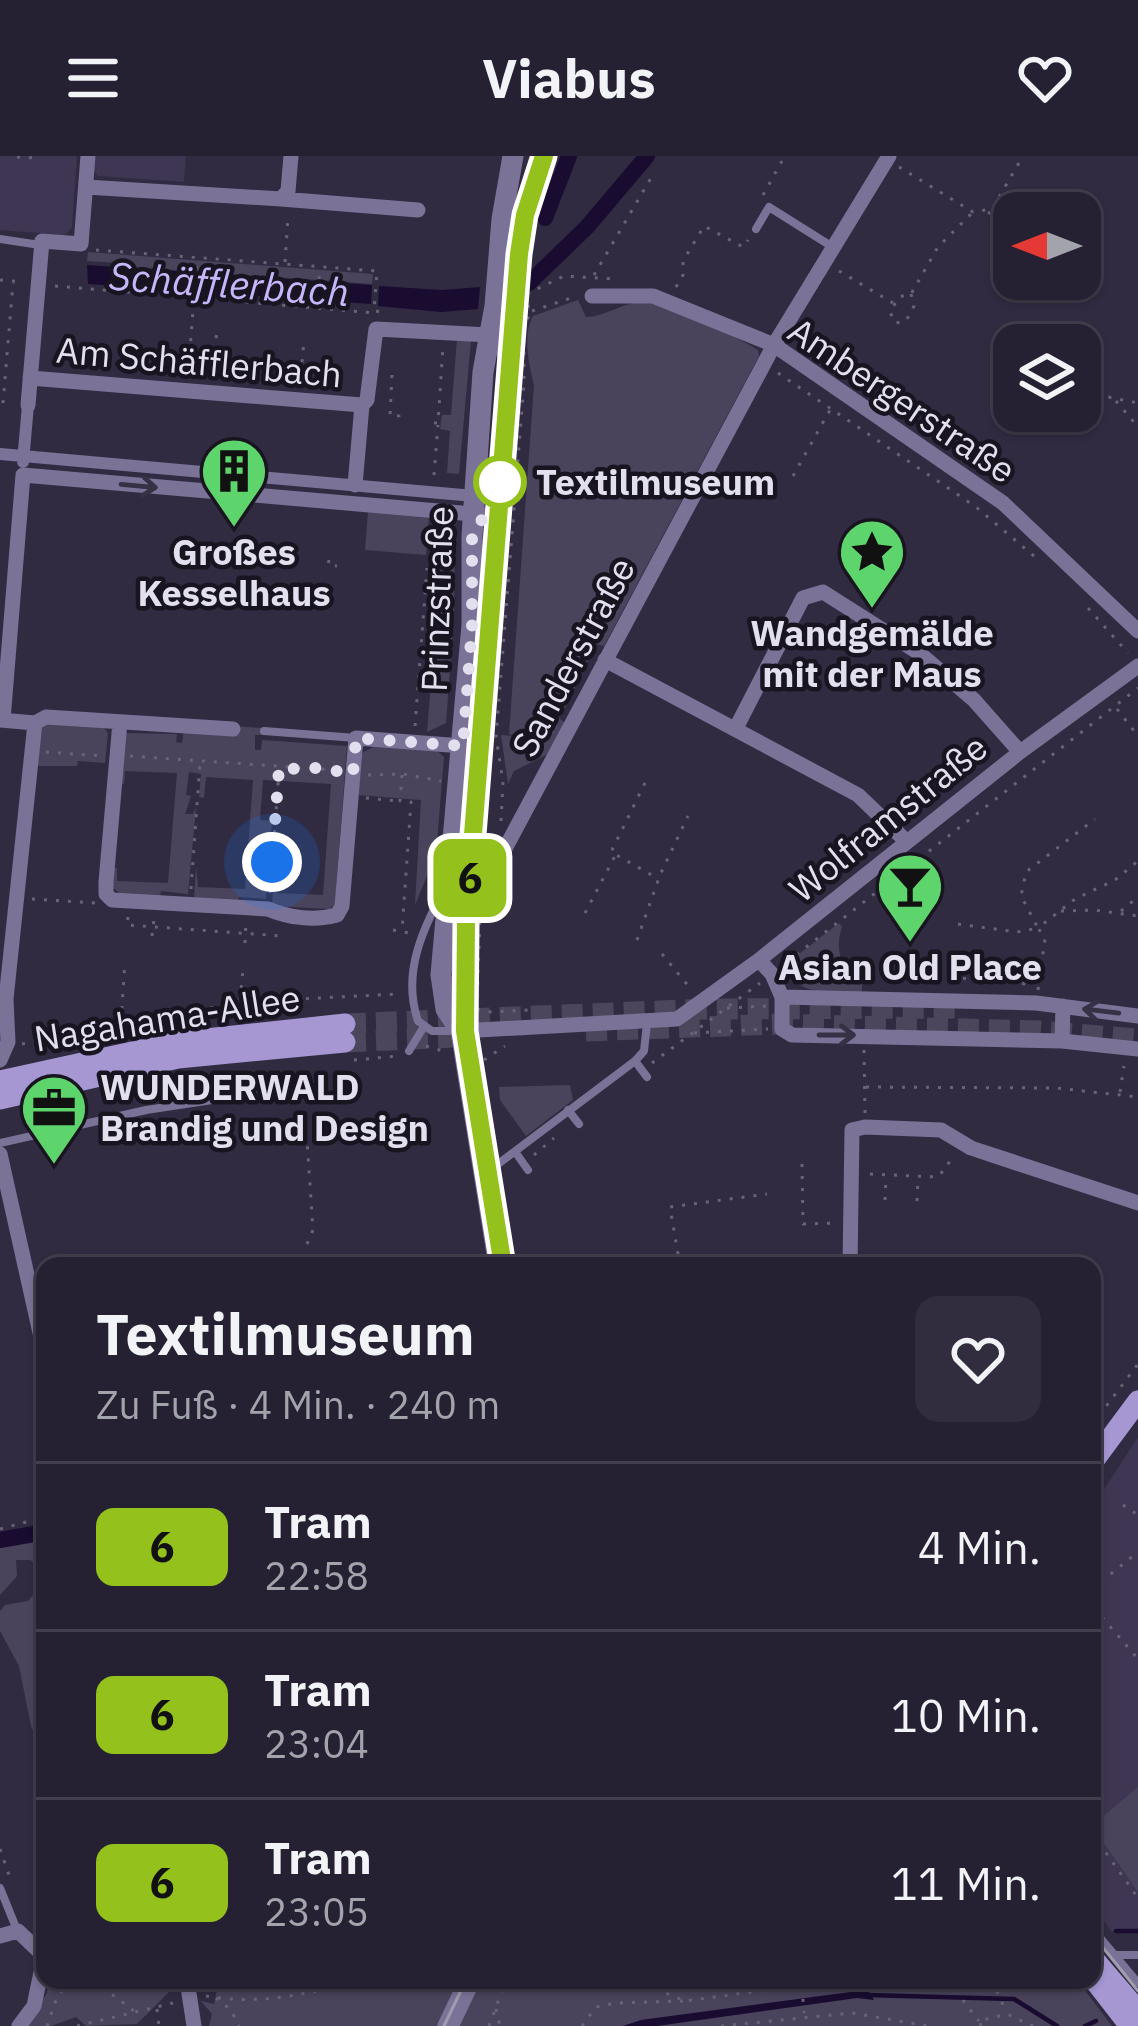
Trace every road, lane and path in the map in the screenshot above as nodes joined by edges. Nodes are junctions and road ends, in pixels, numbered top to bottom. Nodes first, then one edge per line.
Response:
1 (88, 156) edge
2 (291, 156) edge
3 (513, 156) edge
4 (556, 156) edge
5 (1023, 156) edge
6 (16, 157) edge
7 (36, 158) edge
8 (888, 158) edge
9 (782, 161) dead end
10 (651, 178) dead end
11 (86, 187) junction
12 (762, 194) dead end
13 (285, 199) junction
14 (418, 210) dead end
15 (987, 211) junction
16 (973, 212) junction
17 (993, 216) edge
18 (756, 229) joint
19 (0, 239) edge
20 (42, 246) junction
21 (88, 249) dead end
22 (122, 251) junction
23 (828, 254) junction
24 (197, 257) junction
25 (285, 263) junction
26 (121, 265) dead end
27 (320, 266) junction
28 (196, 269) dead end
29 (593, 276) junction
30 (319, 279) dead end
31 (0, 280) edge
32 (13, 281) junction
33 (38, 284) junction
34 (911, 294) junction
35 (525, 295) junction
36 (194, 296) junction
37 (592, 296) junction
38 (668, 300) junction
39 (894, 304) junction
40 (374, 308) dead end
41 (530, 312) junction
42 (217, 328) dead end
43 (126, 333) dead end
44 (489, 335) junction
45 (373, 336) junction
46 (304, 340) dead end
47 (774, 346) junction
48 (443, 352) dead end
49 (773, 370) dead end
50 (392, 375) dead end
51 (30, 378) junction
52 (122, 386) junction
53 (187, 391) junction
54 (212, 393) junction
55 (1101, 398) edge
56 (299, 400) junction
57 (1115, 400) junction
58 (3, 403) dead end
59 (1138, 404) edge
60 (28, 405) joint
61 (362, 405) junction
62 (831, 407) junction
63 (399, 420) dead end
64 (1138, 428) edge
65 (0, 454) edge
66 (23, 456) junction
67 (23, 475) junction
68 (793, 476) dead end
69 (355, 485) junction
70 (432, 492) junction
71 (473, 516) junction
72 (329, 560) dead end
73 (337, 566) dead end
74 (427, 568) dead end
75 (1049, 569) dead end
76 (1082, 602) dead end
77 (1138, 631) edge
78 (1134, 659) edge
79 (604, 660) junction
80 (1138, 688) edge
81 (1115, 706) junction
82 (2, 720) edge
83 (120, 722) junction
84 (34, 723) junction
85 (736, 728) junction
86 (233, 730) dead end
87 (264, 731) dead end
88 (414, 734) dead end
89 (1138, 736) edge
90 (356, 738) junction
91 (463, 746) junction
92 (33, 751) junction
93 (1020, 752) junction
94 (116, 758) junction
95 (200, 763) junction
96 (279, 769) junction
97 (353, 774) junction
98 (402, 774) junction
99 (447, 781) dead end
100 (646, 783) dead end
101 (351, 797) junction
102 (400, 801) junction
103 (688, 816) dead end
104 (1095, 820) dead end
105 (495, 836) dead end
106 (907, 841) junction
107 (616, 855) junction
108 (1138, 862) edge
109 (451, 876) junction
110 (486, 878) joint
111 (658, 879) junction
112 (1138, 897) edge
113 (19, 898) junction
114 (120, 902) junction
115 (190, 903) junction
116 (268, 909) junction
117 (1059, 912) junction
118 (1120, 912) junction
119 (585, 913) dead end
120 (1138, 916) edge
121 (958, 924) dead end
122 (128, 925) junction
123 (153, 927) junction
124 (1038, 928) junction
125 (393, 930) dead end
126 (211, 931) junction
127 (402, 931) junction
128 (127, 934) dead end
129 (245, 934) junction
130 (410, 934) dead end
131 (152, 936) dead end
132 (270, 936) junction
133 (282, 936) dead end
134 (210, 940) dead end
135 (638, 940) dead end
136 (245, 943) dead end
137 (270, 945) dead end
138 (662, 954) dead end
139 (759, 960) junction
140 (125, 961) dead end
141 (243, 970) dead end
142 (772, 974) junction
143 (951, 978) dead end
144 (400, 994) dead end
145 (681, 995) dead end
146 (782, 1001) junction
147 (240, 1002) junction
148 (1063, 1006) junction
149 (726, 1008) junction
150 (532, 1010) dead end
151 (1138, 1016) edge
152 (120, 1022) junction
153 (647, 1023) junction
154 (423, 1028) junction
155 (782, 1029) junction
156 (469, 1030) junction
157 (864, 1036) junction
158 (1062, 1041) junction
159 (345, 1042) junction
160 (428, 1047) dead end
161 (1132, 1048) edge
162 (410, 1051) junction
163 (635, 1061) junction
164 (1, 1067) edge
165 (479, 1069) dead end
166 (647, 1077) dead end
167 (313, 1085) dead end
168 (866, 1087) junction
169 (1120, 1094) junction
170 (1138, 1097) edge
171 (0, 1099) edge
172 (568, 1110) junction
173 (579, 1124) dead end
174 (865, 1126) junction
175 (956, 1139) junction
176 (308, 1140) dead end
177 (0, 1143) edge
178 (516, 1153) junction
179 (0, 1154) edge
180 (891, 1163) dead end
181 (802, 1164) dead end
182 (922, 1164) dead end
183 (528, 1170) dead end
184 (483, 1174) junction
185 (850, 1174) junction
186 (888, 1175) junction
187 (920, 1176) junction
188 (767, 1194) dead end
189 (736, 1198) junction
190 (885, 1200) dead end
191 (917, 1201) dead end
192 (1138, 1204) edge
193 (737, 1205) dead end
194 (851, 1222) junction
195 (307, 1244) dead end
196 (481, 1246) dead end
197 (478, 1257) edge
198 (497, 1257) edge
199 (678, 1257) edge
200 (850, 1257) edge
201 (36, 1315) edge
202 (1138, 1364) edge
203 (1101, 1413) edge
204 (1134, 1413) edge
205 (1101, 1452) edge
206 (1124, 1505) dead end
207 (1138, 1515) edge
208 (36, 1519) edge
209 (0, 1529) edge
210 (1138, 1552) edge
211 (1101, 1582) edge
212 (1101, 1620) edge
213 (1138, 1659) edge
214 (1101, 1846) edge
215 (0, 1888) edge
216 (1138, 1898) edge
217 (7, 1930) edge
218 (36, 1949) edge
219 (1138, 1955) edge
220 (1104, 1956) edge
221 (1138, 1983) edge
222 (37, 1989) edge
223 (64, 1989) edge
224 (105, 1989) edge
225 (189, 1989) edge
226 (322, 1989) edge
227 (466, 1989) edge
228 (502, 1989) edge
229 (655, 1989) edge
230 (773, 1989) edge
231 (802, 1989) edge
232 (963, 1989) edge
233 (998, 1989) edge
234 (1101, 1989) edge
235 (191, 1998) junction
236 (685, 2001) junction
237 (157, 2008) junction
238 (495, 2008) junction
239 (1138, 2011) edge
240 (136, 2012) junction
241 (1006, 2014) junction
242 (805, 2015) junction
243 (775, 2018) junction
244 (980, 2024) edge
245 (19, 2026) edge
246 (47, 2026) edge
247 (77, 2026) edge
248 (159, 2026) edge
249 (194, 2026) edge
250 (239, 2026) edge
251 (448, 2026) edge
252 (489, 2026) edge
253 (500, 2026) edge
254 (583, 2026) edge
255 (721, 2026) edge
256 (769, 2026) edge
257 (928, 2026) edge
258 (1033, 2026) edge
259 (1130, 2026) edge

1 - 11 street
2 - 13 street
3 - 44 street, Prinzstraße
4 - 35 path
5 - 15 path
6 - 7 path
8 - 16 path
8 - 23 street, Sanderstraße
9 - 12 path
10 - 29 path
11 - 13 street
11 - 20 street
13 - 14 street
13 - 25 path
15 - 16 path
15 - 17 path
16 - 34 path
18 - 23 lane
18 - 38 path
19 - 20 lane
20 - 33 street
21 - 22 path
22 - 24 path
22 - 26 path
23 - 39 path
23 - 47 street, Sanderstraße
24 - 25 path
24 - 28 path
25 - 27 path
27 - 30 path
27 - 40 path
29 - 35 path
29 - 37 path
31 - 32 path
32 - 33 path
32 - 58 path
33 - 36 path
33 - 51 street
34 - 39 path
34 - 39 path
35 - 41 path
36 - 45 path
36 - 53 path
37 - 38 street, Ambergerstraße
37 - 41 path
38 - 47 street, Ambergerstraße
41 - 105 path
42 - 54 path
43 - 52 path
44 - 45 street, Am Schäfflerbach
44 - 71 street, Prinzstraße
44 - 71 lane
45 - 61 street, Am Schäfflerbach
46 - 56 path
47 - 77 street, Ambergerstraße
47 - 79 street, Sanderstraße
48 - 70 path
49 - 62 path
50 - 63 path
51 - 52 street, Am Schäfflerbach
51 - 60 street
52 - 53 street, Am Schäfflerbach
53 - 54 street, Am Schäfflerbach
54 - 56 street, Am Schäfflerbach
55 - 57 path
56 - 61 street, Am Schäfflerbach
57 - 59 path
57 - 64 path
60 - 66 street
61 - 69 street, Am Schäfflerbach
62 - 68 path
62 - 75 path
65 - 66 street
66 - 67 street
66 - 69 street
67 -> 71 street
67 - 82 street
69 - 70 street
70 - 71 street
71 - 91 street, Prinzstraße
72 - 73 path
74 - 88 path
76 - 78 path
78 - 93 street, Wolframstraße
79 - 85 street
79 - 110 street, Sanderstraße
80 - 81 path
81 - 89 path
81 - 142 path
82 - 84 street
83 - 84 street
83 - 86 street
83 - 94 street
84 - 92 street
85 - 93 street
85 - 106 street
87 - 90 lane
90 - 91 street
90 - 97 street
91 - 109 street, Prinzstraße
92 - 94 path
92 - 113 street
93 - 106 street, Wolframstraße
94 - 95 path
94 - 114 street
95 - 96 path
95 - 115 path
96 - 97 path
96 - 116 path
97 - 98 path
97 - 101 street
98 - 99 path
98 - 102 path
100 - 107 path
101 - 102 path
101 - 116 street
102 - 127 path
103 - 111 path
104 - 124 path
106 - 139 street, Wolframstraße
107 - 111 path
107 - 119 path
108 - 117 path
109 - 154 lane
109 - 156 street, Prinzstraße
110 - 150 path
111 - 135 path
112 - 118 path
113 - 114 path
113 - 164 street
114 - 115 street
114 - 122 path
115 - 116 street
117 - 118 path
117 - 124 path
118 - 120 path
121 - 124 path
122 - 123 path
122 - 128 path
123 - 126 path
123 - 131 path
124 - 143 path
125 - 127 path
126 - 129 path
126 - 134 path
127 - 130 path
129 - 132 path
129 - 136 path
132 - 133 path
132 - 137 path
138 - 145 path
139 - 142 street
139 - 153 street, Wolframstraße
140 - 152 path
141 - 147 path
142 - 146 street
142 - 149 path
144 - 147 path
146 - 148 street
146 - 149 path
146 - 155 street
147 - 152 path
151 -> 148 street
148 - 158 street
149 - 155 path
152 - 164 path
153 - 156 street
153 - 163 lane
154 - 156 lane
154 - 162 lane
155 -> 157 street
156 - 165 path
156 - 184 street, Prinzstraße
157 - 158 street
157 - 168 path
158 - 161 street
159 - 162 path
159 - 164 main road, Nagahama-Allee
159 - 171 main road, Nagahama-Allee
160 - 162 path
161 - 169 path
163 - 166 lane
163 - 172 lane
167 - 177 lane
168 - 169 path
168 - 174 path
169 - 170 path
172 - 173 lane
172 - 178 lane
174 - 175 street
174 - 185 street
175 - 187 path
175 - 192 street
176 - 195 path
178 - 183 lane
178 - 184 lane
179 - 201 street
180 - 186 path
181 - 194 path
182 - 187 path
184 - 198 street, Prinzstraße
185 - 186 path
185 - 194 street
186 - 187 path
186 - 190 path
187 - 191 path
188 - 189 path
189 - 193 path
189 - 199 path
194 - 200 street
196 - 197 path
202 - 203 path
204 - 205 main road
206 - 207 path
208 - 209 path
210 - 211 path
212 - 213 path
214 - 216 path
215 - 217 lane
217 - 218 street
219 - 220 lane
220 - 221 lane
220 - 239 main road
222 - 245 street
223 - 246 path
224 - 240 path
225 - 235 street
226 - 250 path
227 - 251 street
228 - 238 path
229 - 236 path
230 - 236 path
231 - 242 path
232 - 244 path
233 - 241 path
234 - 259 main road
235 - 237 path
235 - 249 street
236 - 254 path
237 - 240 path
237 - 248 path
238 - 252 path
238 - 253 path
240 - 247 path
241 - 244 path
241 - 258 path
242 - 243 path
242 - 257 path
243 - 255 path
243 - 256 path

